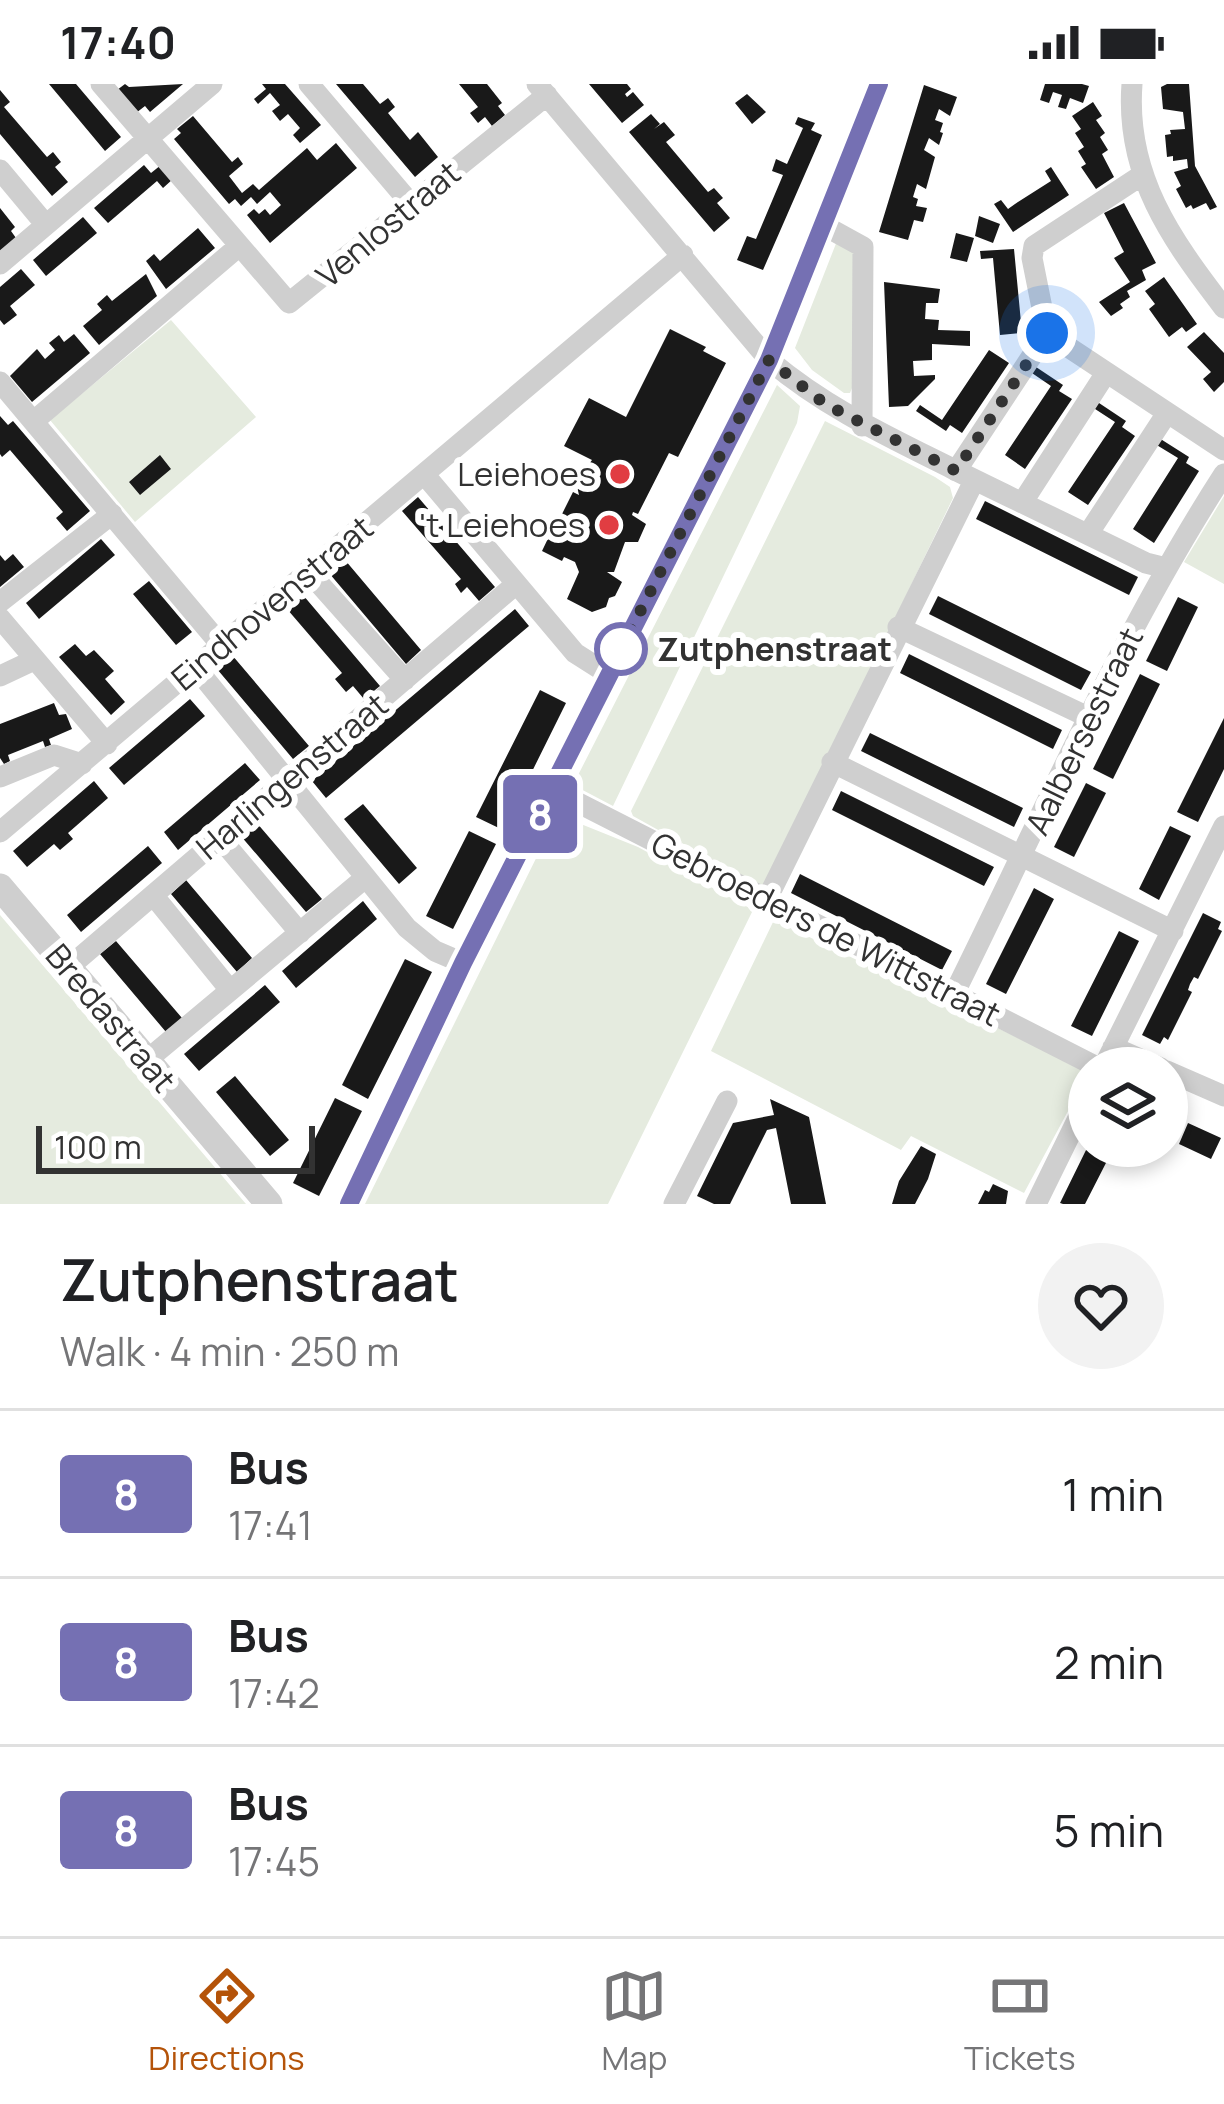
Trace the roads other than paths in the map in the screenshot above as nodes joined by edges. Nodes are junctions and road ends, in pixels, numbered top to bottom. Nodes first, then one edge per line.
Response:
1 (101, 84) edge
2 (212, 84) edge
3 (309, 84) edge
4 (879, 84) edge
5 (1132, 84) edge
6 (542, 90) edge
7 (148, 140) junction
8 (0, 170) edge
9 (1142, 175) junction
10 (410, 204) junction
11 (46, 224) junction
12 (823, 225) junction
13 (238, 247) junction
14 (683, 255) junction
15 (0, 264) edge
16 (1224, 308) edge
17 (1047, 333) junction
18 (769, 360) junction
19 (1106, 373) junction
20 (0, 382) edge
21 (1167, 412) junction
22 (34, 421) junction
23 (862, 426) junction
24 (1224, 450) edge
25 (424, 474) junction
26 (1224, 474) edge
27 (965, 476) junction
28 (1022, 503) junction
29 (112, 514) junction
30 (1088, 534) junction
31 (1166, 568) junction
32 (308, 572) junction
33 (515, 585) junction
34 (0, 602) edge
35 (0, 619) edge
36 (898, 627) junction
37 (221, 645) junction
38 (34, 660) junction
39 (196, 668) junction
40 (608, 674) junction
41 (0, 676) edge
42 (405, 680) junction
43 (1088, 717) junction
44 (107, 744) junction
45 (832, 762) junction
46 (82, 764) junction
47 (0, 777) edge
48 (287, 778) junction
49 (553, 790) junction
50 (1224, 826) edge
51 (0, 832) edge
52 (220, 838) junction
53 (1022, 856) junction
54 (365, 878) junction
55 (0, 887) edge
56 (153, 895) junction
57 (767, 899) junction
58 (1173, 931) junction
59 (300, 933) junction
60 (463, 963) junction
61 (68, 968) junction
62 (230, 990) junction
63 (955, 994) junction
64 (1113, 1047) edge
65 (1068, 1051) edge
66 (147, 1060) junction
67 (1188, 1080) edge
68 (1224, 1096) edge
69 (727, 1101) dead end
70 (1068, 1139) edge
71 (682, 1201) edge
72 (269, 1204) edge
73 (349, 1204) edge
74 (1036, 1204) edge

1 - 7 street
2 - 7 street
3 - 10 street
4 - 12 street
5 - 9 street
6 - 10 street, Venlostraat
6 - 14 street
7 - 11 street
7 - 13 street
8 - 11 street
9 - 16 street
9 - 17 street
10 - 13 street, Venlostraat
11 - 15 street
12 - 18 street
12 - 23 street
13 - 22 street
14 - 18 street
14 - 25 street, Eindhovenstraat
17 - 19 street
17 - 27 street
18 - 23 street
18 - 40 street
19 - 21 street
19 - 28 street
20 - 22 street
21 - 24 street
21 - 30 street
22 - 29 street
23 - 27 street
25 - 32 street, Eindhovenstraat
25 - 33 street
26 - 31 street, Aalbersestraat
27 - 28 street
27 - 36 street
28 - 30 street
29 - 34 street
29 - 37 street
30 - 31 street
31 - 43 street, Aalbersestraat
32 - 37 street, Eindhovenstraat
32 - 42 street
33 - 40 street
33 - 42 street, Harlingenstraat
35 - 38 street
36 - 43 street
36 - 45 street
37 - 39 street, Eindhovenstraat
38 - 41 street
38 - 44 street
39 - 44 street, Eindhovenstraat
39 - 48 street
40 - 49 street
42 - 48 street, Harlingenstraat
43 - 53 street, Aalbersestraat
44 - 46 street, Eindhovenstraat
45 - 53 street
45 - 57 street
46 - 47 street
46 - 51 street, Eindhovenstraat
48 - 52 street, Harlingenstraat
48 - 54 street
49 - 57 street, Gebroeders de Wittstraat
49 - 60 street
50 - 58 street
52 - 56 street, Harlingenstraat
52 - 59 street
53 - 58 street
53 - 63 street, Aalbersestraat
54 - 59 street
54 - 60 street
55 - 61 street, Bredastraat
56 - 61 street, Harlingenstraat
56 - 62 street
57 - 63 street, Gebroeders de Wittstraat
58 - 64 street
59 - 62 street
60 - 73 street
61 - 66 street, Bredastraat
62 - 66 street
63 - 65 street, Gebroeders de Wittstraat
66 - 72 street, Bredastraat
67 - 68 street
69 - 71 street
70 - 74 street

